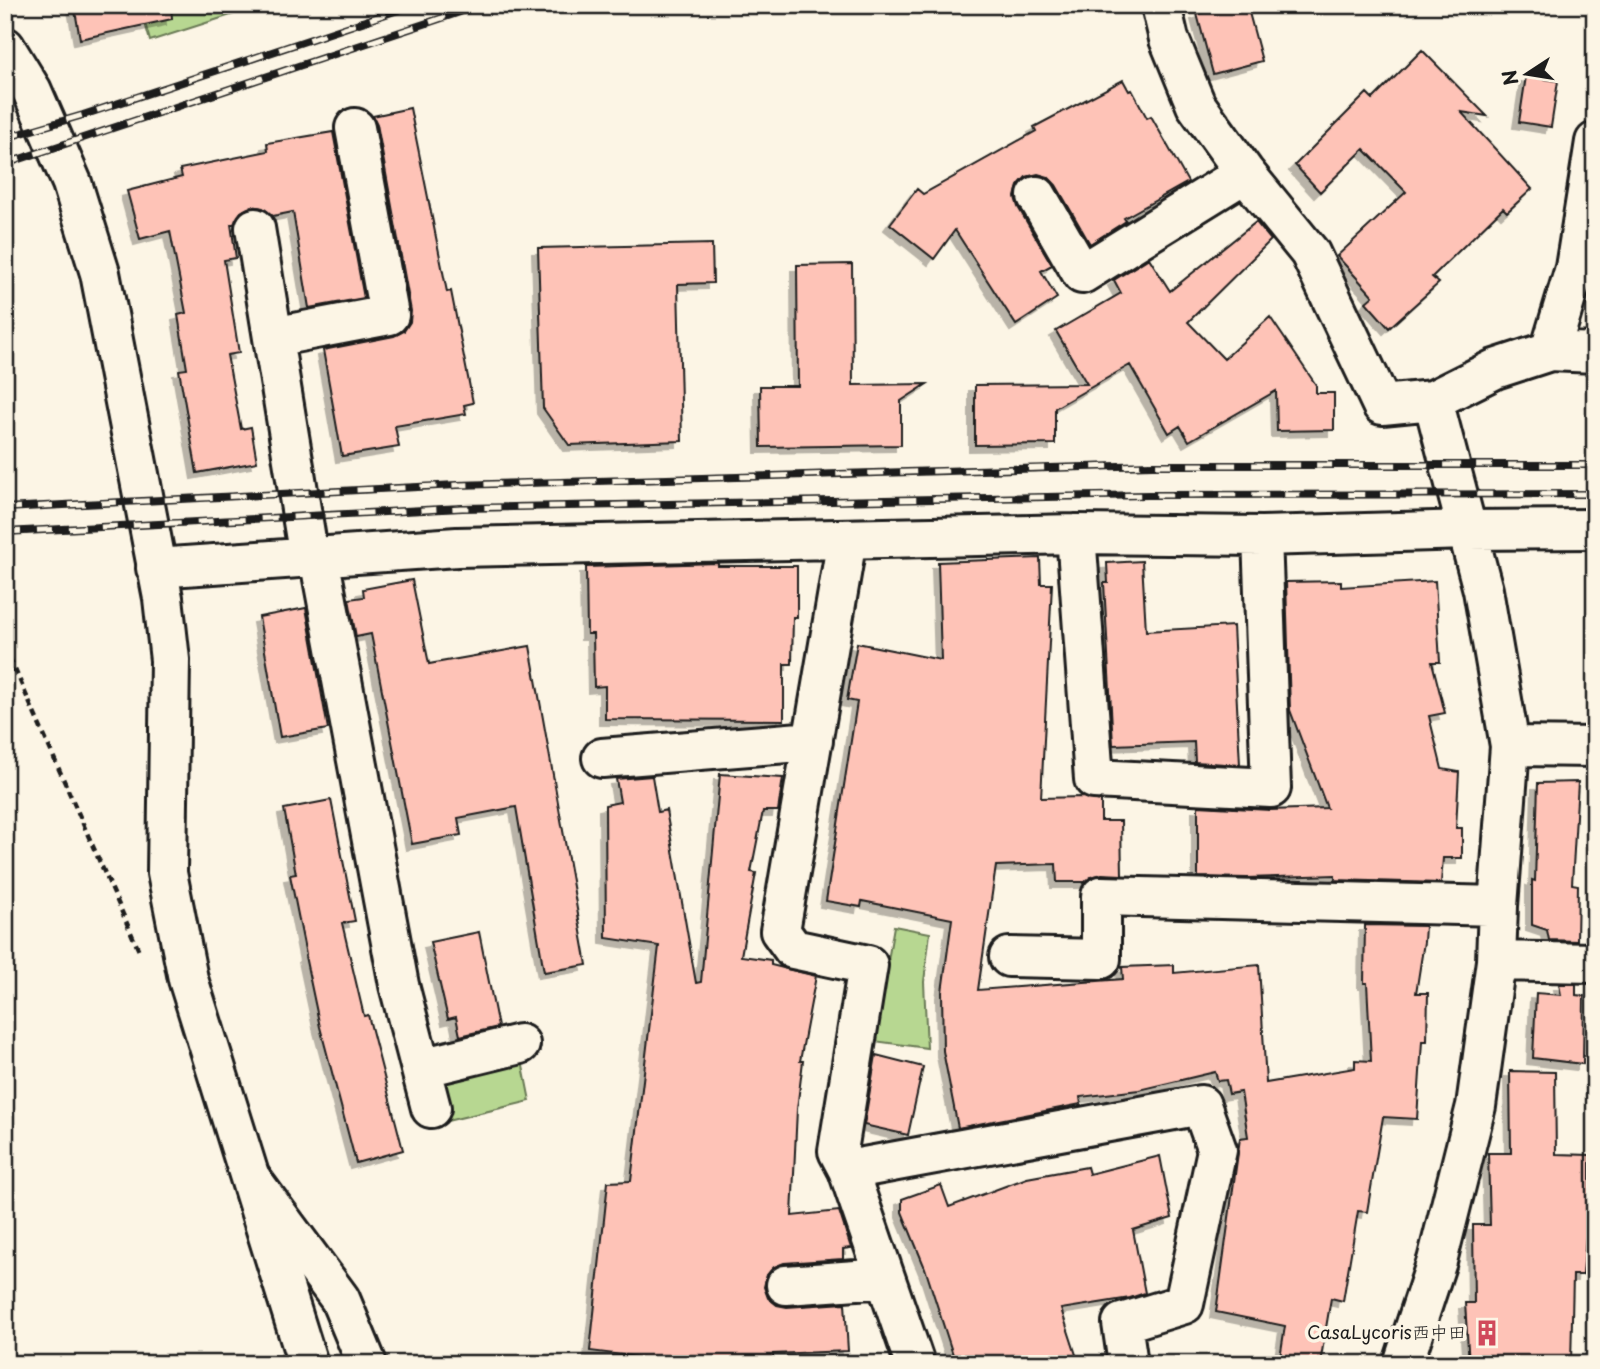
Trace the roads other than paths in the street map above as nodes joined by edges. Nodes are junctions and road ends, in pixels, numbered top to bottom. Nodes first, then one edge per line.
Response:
1 (1161, 5) edge
2 (5, 47) edge
3 (355, 128) dead end
4 (1595, 142) edge
5 (1245, 173) junction
6 (1037, 195) dead end
7 (255, 228) dead end
8 (273, 337) junction
9 (1550, 351) junction
10 (1595, 353) edge
11 (1433, 400) junction
12 (1595, 529) edge
13 (1468, 530) junction
14 (1076, 534) junction
15 (1262, 536) junction
16 (847, 539) junction
17 (314, 557) junction
18 (156, 568) junction
19 (813, 741) junction
20 (1510, 746) junction
21 (1595, 747) edge
22 (602, 758) dead end
23 (1497, 906) junction
24 (1009, 957) dead end
25 (1496, 961) junction
26 (1595, 963) edge
27 (520, 1044) dead end
28 (421, 1068) junction
29 (431, 1108) dead end
30 (848, 1170) junction
31 (251, 1178) junction
32 (885, 1278) junction
33 (786, 1285) dead end
34 (308, 1364) edge
35 (367, 1364) edge
36 (915, 1364) edge
37 (1128, 1364) edge
38 (1403, 1364) edge

1 - 5 street
2 - 18 street
3 - 8 street
4 - 9 street
5 - 6 street
5 - 11 street
7 - 8 street
8 - 17 street
9 - 10 street
9 - 11 street
11 - 13 street
12 - 13 street
13 - 15 street
13 - 20 street
14 - 15 street
14 - 15 street
14 - 16 street
16 - 17 street
16 - 19 street
17 - 18 street
17 - 28 street
18 - 31 street
19 - 22 street
19 - 30 street
20 - 21 street
20 - 23 street
23 - 24 street
23 - 25 street
25 - 26 street
25 - 38 street
27 - 28 street
28 - 29 street
30 - 32 street
30 - 37 street
31 - 34 street
31 - 35 street
32 - 33 street
32 - 36 street

